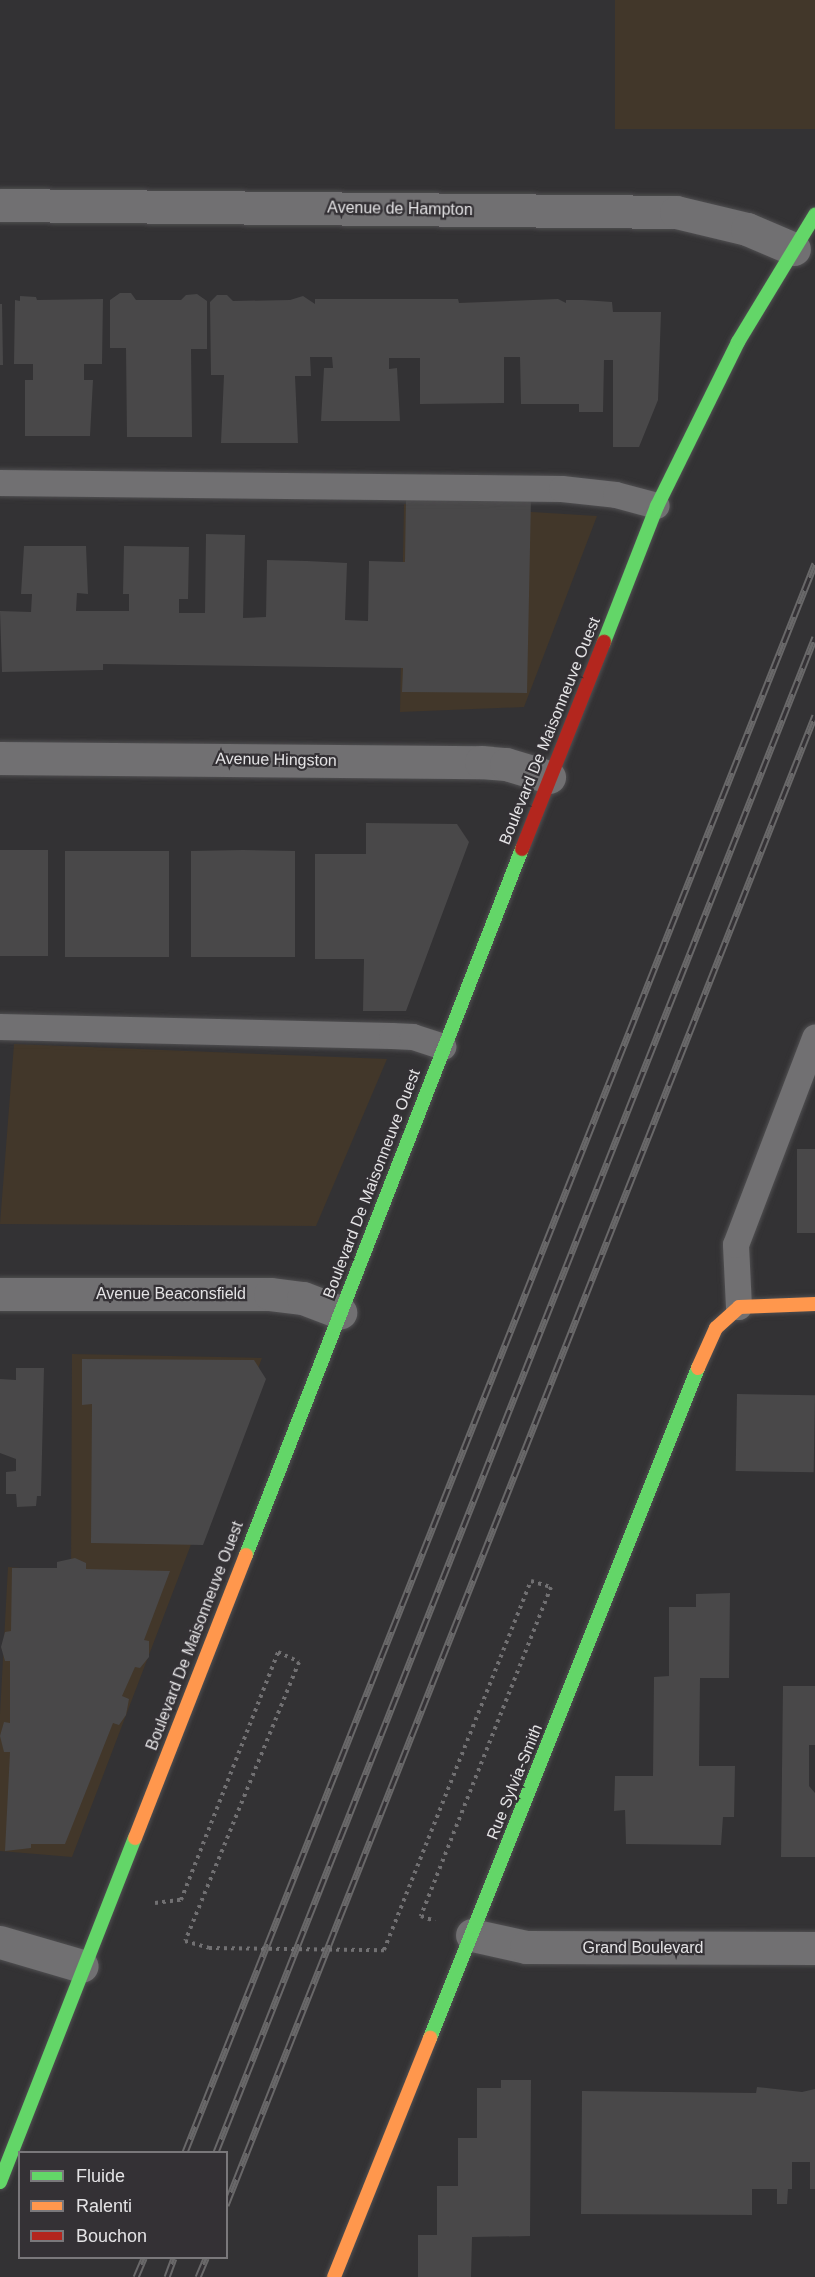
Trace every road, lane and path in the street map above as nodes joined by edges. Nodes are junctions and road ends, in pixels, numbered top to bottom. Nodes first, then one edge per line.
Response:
1 (0, 205) edge
2 (815, 215) edge
3 (794, 249) junction
4 (0, 483) edge
5 (657, 506) junction
6 (0, 758) edge
7 (549, 777) junction
8 (0, 1027) edge
9 (815, 1038) edge
10 (443, 1047) junction
11 (0, 1294) edge
12 (815, 1304) edge
13 (739, 1307) junction
14 (340, 1312) junction
15 (153, 1907) dead end
16 (439, 1922) dead end
17 (472, 1935) junction
18 (0, 1942) edge
19 (815, 1948) edge
20 (82, 1966) junction
21 (0, 2182) edge
22 (334, 2277) edge

1 - 3 street, Avenue de Hampton
2 - 3 street, Boulevard De Maisonneuve Ouest
3 - 5 street, Boulevard De Maisonneuve Ouest
4 - 5 lane
5 - 7 street, Boulevard De Maisonneuve Ouest
6 - 7 street, Avenue Hingston
7 - 10 street, Boulevard De Maisonneuve Ouest
8 - 10 lane
9 - 13 lane
10 - 14 street, Boulevard De Maisonneuve Ouest
11 - 14 street, Avenue Beaconsfield
12 - 13 street
13 - 17 street, Rue Sylvia-Smith
14 - 20 street, Boulevard De Maisonneuve Ouest
15 - 16 path, bridge
17 - 19 street, Grand Boulevard
17 - 22 street, Rue Sylvia-Smith
18 - 20 street
20 - 21 street, Boulevard De Maisonneuve Ouest

